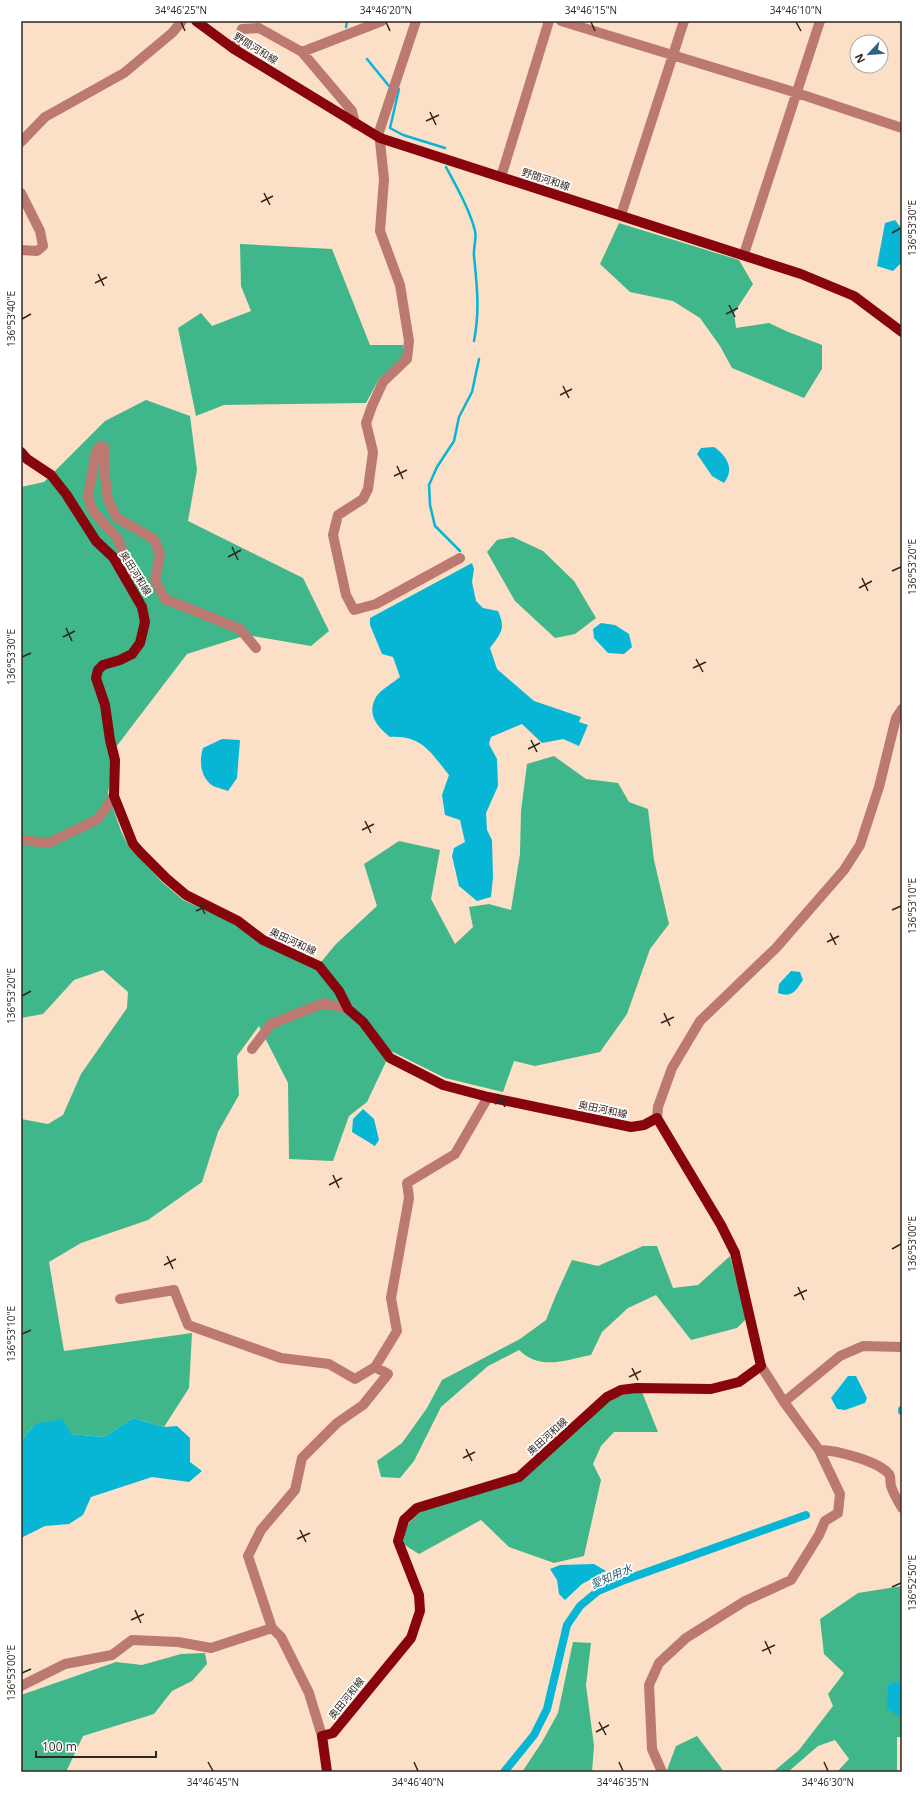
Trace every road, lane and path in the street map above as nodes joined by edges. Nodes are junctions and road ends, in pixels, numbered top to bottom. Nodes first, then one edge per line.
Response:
1 (182, 21) edge
2 (196, 21) edge
3 (382, 21) edge
4 (416, 21) edge
5 (549, 21) edge
6 (561, 21) edge
7 (684, 21) edge
8 (820, 21) edge
9 (234, 49) junction
10 (302, 52) junction
11 (674, 56) junction
12 (797, 93) junction
13 (355, 124) junction
14 (902, 128) edge
15 (380, 138) junction
16 (21, 142) edge
17 (501, 177) junction
18 (21, 193) edge
19 (621, 215) junction
20 (21, 250) edge
21 (744, 254) junction
22 (902, 332) edge
23 (21, 452) edge
24 (460, 558) dead end
25 (126, 580) junction
26 (256, 648) dead end
27 (902, 709) edge
28 (114, 796) junction
29 (21, 840) edge
30 (348, 1009) junction
31 (252, 1049) dead end
32 (488, 1097) junction
33 (657, 1118) junction
34 (120, 1299) dead end
35 (902, 1347) edge
36 (761, 1366) junction
37 (375, 1367) junction
38 (784, 1402) junction
39 (819, 1450) junction
40 (902, 1508) edge
41 (272, 1628) junction
42 (21, 1686) edge
43 (322, 1736) junction
44 (327, 1772) edge
45 (662, 1772) edge

1 - 16 street
2 - 9 main road, 野間河和線
3 - 10 street
4 - 15 street
5 - 17 street
6 - 11 street
7 - 11 street
8 - 12 street
9 - 10 street
9 - 13 main road, 野間河和線
10 - 13 street
11 - 12 street
11 - 19 street
12 - 14 street
12 - 21 street
13 - 15 main road, 野間河和線
15 - 17 main road, 野間河和線
15 - 24 street
17 - 19 main road, 野間河和線
18 - 20 street
19 - 21 main road, 野間河和線
21 - 22 main road, 野間河和線
23 - 25 main road, 奥田河和線
25 - 26 street
25 - 28 main road, 奥田河和線
27 - 33 street
28 - 29 street
28 - 30 main road, 奥田河和線
30 - 31 street
30 - 32 main road, 奥田河和線
32 - 33 main road, 奥田河和線
32 - 37 street
33 - 36 main road
34 - 37 street
35 - 38 street
36 - 38 street
36 - 43 main road, 奥田河和線
37 - 41 street
38 - 39 street
39 - 40 street
39 - 45 street
41 - 42 street
41 - 43 street
43 - 44 main road

